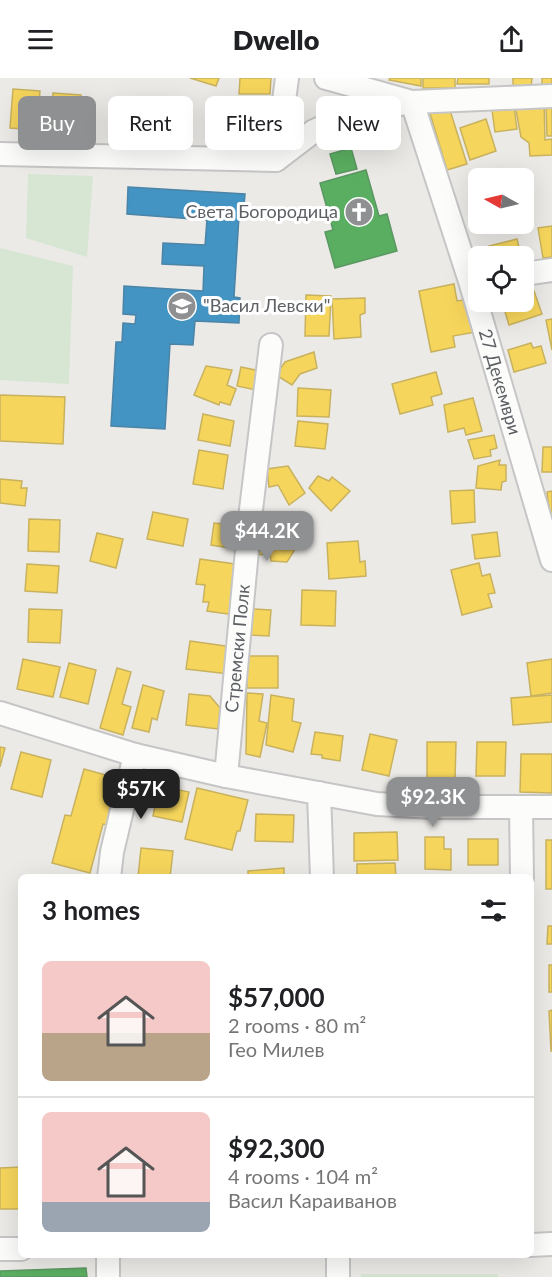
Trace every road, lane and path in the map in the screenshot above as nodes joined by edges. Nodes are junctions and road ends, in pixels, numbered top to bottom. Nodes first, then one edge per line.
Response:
1 (287, 78) edge
2 (326, 78) edge
3 (552, 96) edge
4 (412, 102) junction
5 (0, 154) edge
6 (276, 160) junction
7 (468, 263) edge
8 (552, 270) edge
9 (534, 273) edge
10 (483, 312) edge
11 (271, 345) dead end
12 (552, 560) edge
13 (0, 713) edge
14 (135, 755) junction
15 (226, 776) junction
16 (319, 793) junction
17 (521, 807) junction
18 (552, 807) edge
19 (109, 874) edge
20 (322, 874) edge
21 (522, 874) edge
22 (534, 1245) edge
23 (552, 1245) edge
24 (0, 1249) edge
25 (18, 1249) edge
26 (108, 1258) edge
27 (338, 1258) edge
28 (108, 1277) edge
29 (338, 1277) edge

1 - 6 street
2 - 4 street
3 - 4 street
4 - 6 street
4 - 7 street, 27 Декември
5 - 6 street
8 - 9 street
10 - 12 street, 27 Декември
11 - 15 street, Стремски Полк
13 - 14 street
14 - 15 street
14 - 19 street
15 - 16 street
16 - 17 street
16 - 20 street
17 - 18 street
17 - 21 street
22 - 23 street
24 - 25 street
26 - 28 street
27 - 29 street

